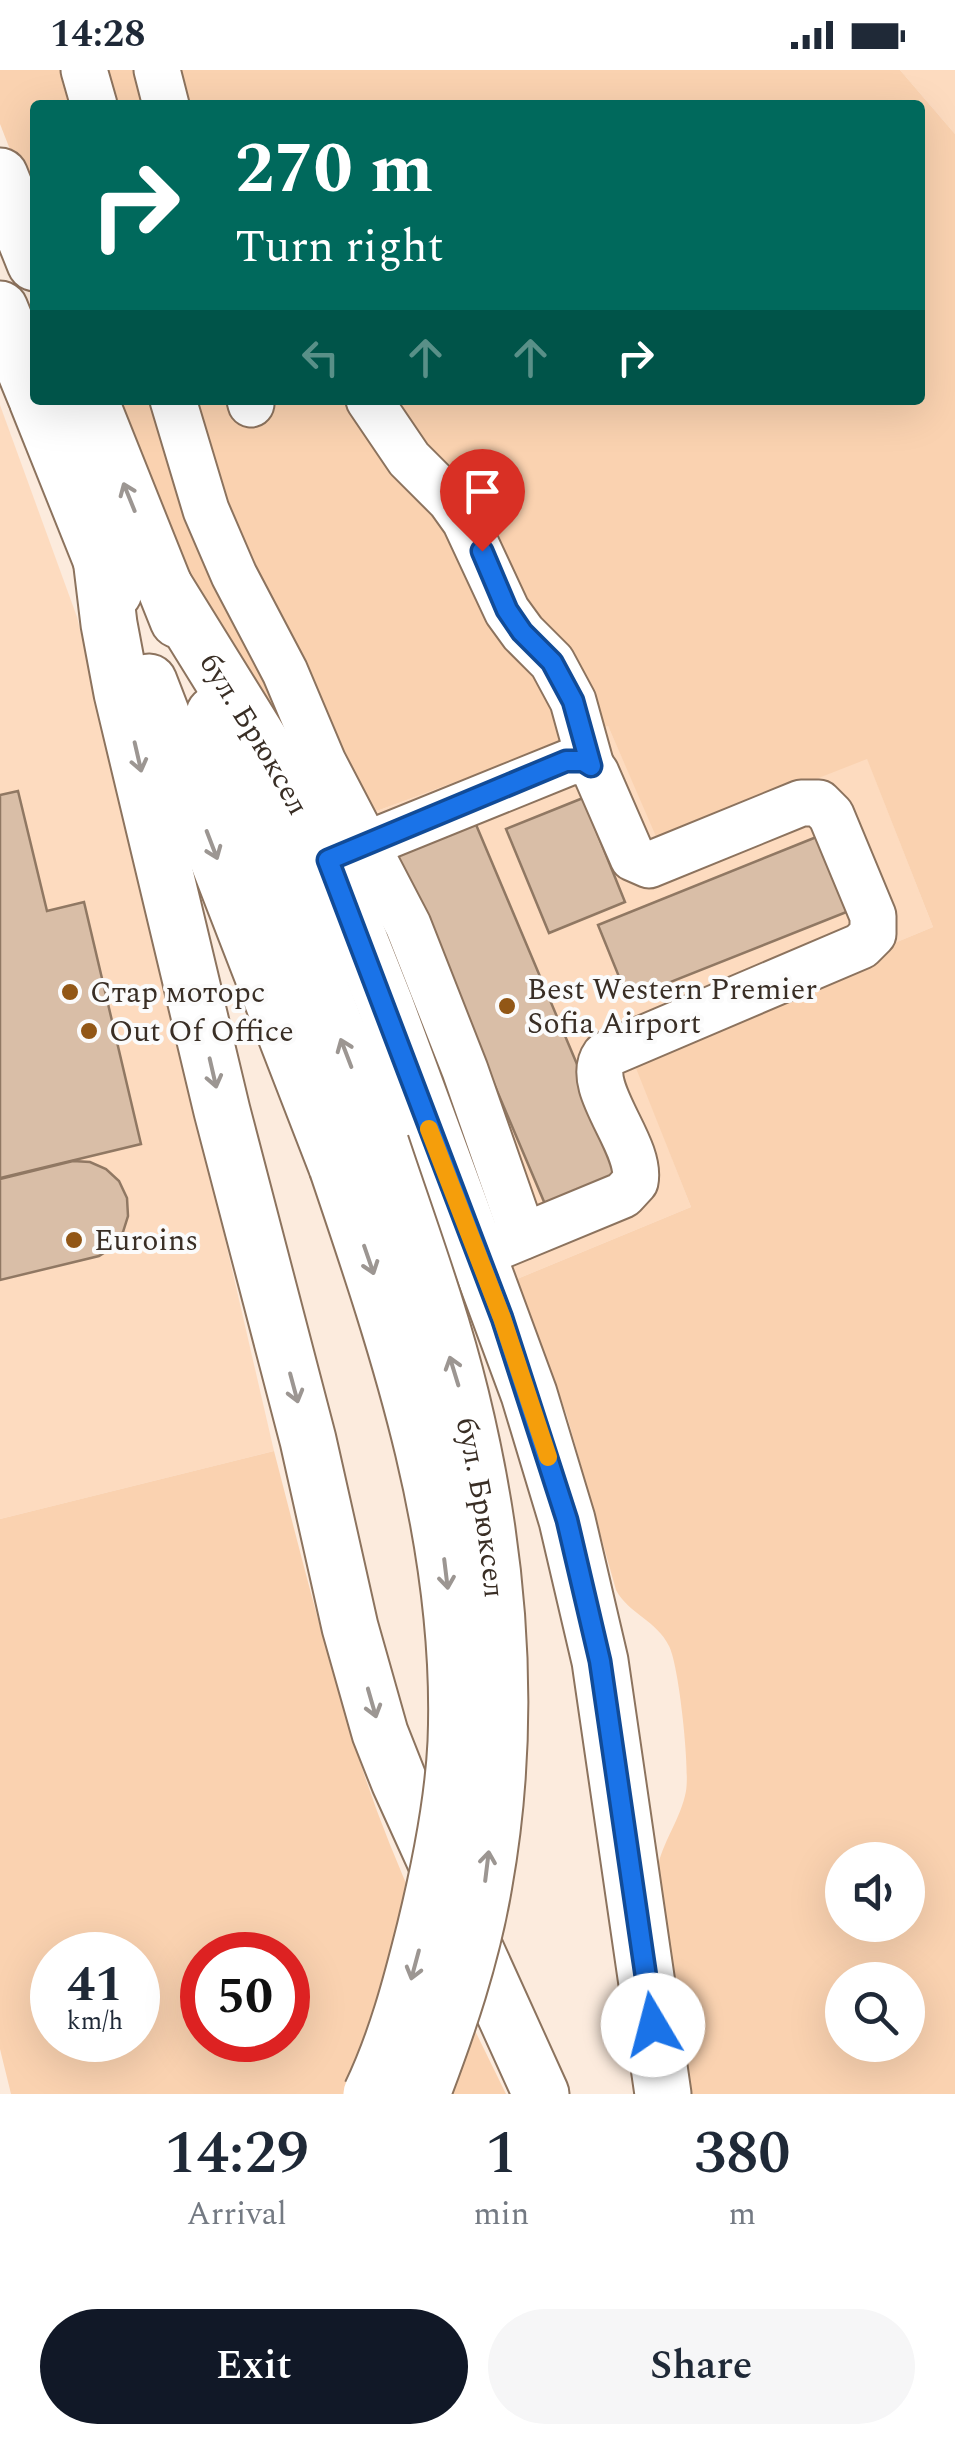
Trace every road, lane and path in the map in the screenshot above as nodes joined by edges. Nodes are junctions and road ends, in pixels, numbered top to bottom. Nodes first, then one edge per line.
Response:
1 (84, 70) edge
2 (157, 70) edge
3 (93, 100) edge
4 (165, 100) edge
5 (1, 178) edge
6 (30, 250) edge
7 (0, 309) edge
8 (30, 383) edge
9 (39, 405) edge
10 (92, 405) edge
11 (174, 405) edge
12 (372, 405) edge
13 (101, 558) junction
14 (165, 587) junction
15 (591, 766) junction
16 (347, 853) junction
17 (359, 1156) junction
18 (500, 1246) junction
19 (371, 2094) edge
20 (422, 2094) edge
21 (541, 2094) edge
22 (662, 2094) edge

1 - 3 lane
2 - 4 lane
5 - 6 main road
7 - 8 main road, бул. Брюксел
9 - 13 main road, бул. Брюксел
14 -> 10 main road, бул. Брюксел
11 - 16 lane
12 - 15 lane
13 -> 17 main road, бул. Брюксел
13 -> 21 main road, бул. Брюксел
14 - 16 main road, бул. Брюксел
17 -> 14 main road, бул. Брюксел
15 - 16 lane
15 - 18 lane
16 - 18 main road, бул. Брюксел
17 -> 19 main road, бул. Брюксел, bridge
20 -> 17 main road, бул. Брюксел, bridge
18 - 22 main road, бул. Брюксел

